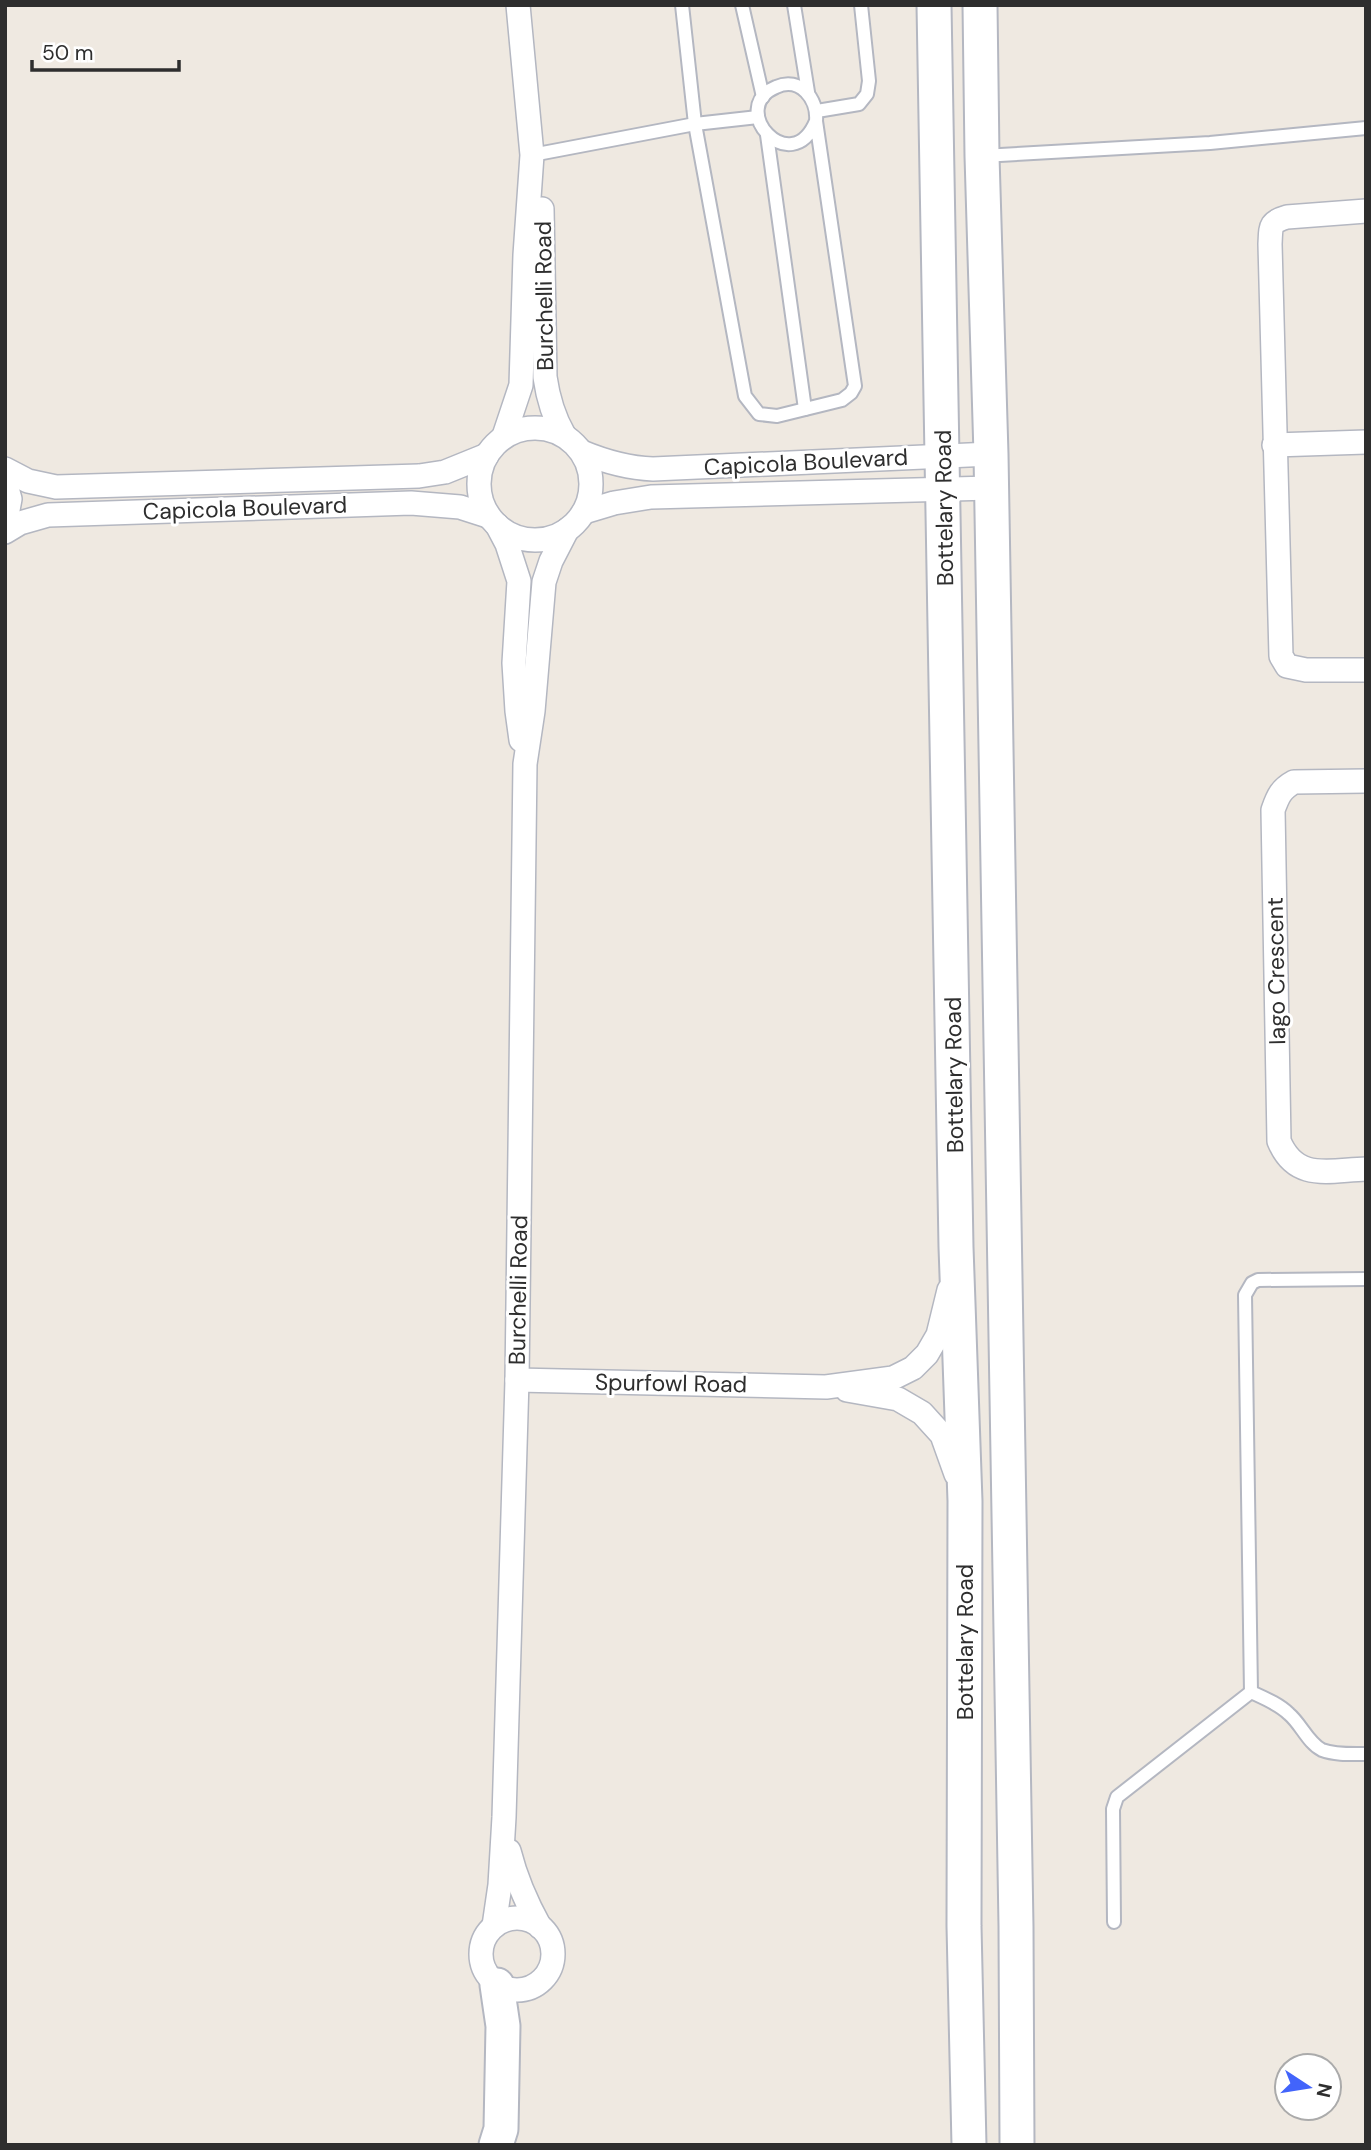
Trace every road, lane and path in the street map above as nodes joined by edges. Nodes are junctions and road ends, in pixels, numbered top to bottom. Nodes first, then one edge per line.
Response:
1 (518, 5) edge
2 (682, 5) edge
3 (742, 5) edge
4 (794, 5) edge
5 (861, 5) edge
6 (934, 5) edge
7 (980, 5) edge
8 (808, 92) junction
9 (763, 97) junction
10 (816, 116) junction
11 (758, 117) junction
12 (695, 124) junction
13 (1366, 128) edge
14 (767, 135) junction
15 (532, 155) junction
16 (982, 156) junction
17 (1366, 211) edge
18 (805, 409) junction
19 (564, 435) junction
20 (504, 436) junction
21 (1366, 442) edge
22 (1274, 445) junction
23 (582, 452) junction
24 (486, 454) junction
25 (991, 454) junction
26 (943, 455) junction
27 (5, 469) edge
28 (5, 481) edge
29 (991, 488) junction
30 (944, 491) junction
31 (584, 512) junction
32 (492, 521) junction
33 (5, 526) edge
34 (567, 530) junction
35 (5, 532) edge
36 (1366, 670) edge
37 (524, 764) junction
38 (1366, 781) edge
39 (1366, 1169) edge
40 (956, 1247) junction
41 (1366, 1279) edge
42 (517, 1380) junction
43 (826, 1387) junction
44 (965, 1502) junction
45 (1251, 1692) junction
46 (1366, 1754) edge
47 (505, 1817) junction
48 (1114, 1922) dead end
49 (494, 1926) junction
50 (540, 1927) junction
51 (497, 1985) junction
52 (967, 2081) junction
53 (1017, 2082) junction
54 (496, 2145) edge
55 (946, 2145) edge
56 (969, 2145) edge
57 (1017, 2145) edge
58 (1026, 2145) edge

1 - 15 street, Burchelli Road
2 - 12 lane
3 - 9 lane
4 - 8 lane
5 - 10 lane
6 - 26 main road, Bottelary Road
7 - 16 main road, Bottelary Road
8 - 9 lane
8 - 10 lane
9 - 11 lane
10 - 14 lane
10 - 18 lane
11 - 12 lane
11 - 14 lane
12 - 15 lane
12 - 18 lane
13 - 16 lane
14 - 18 lane
15 - 19 street, Burchelli Road
15 - 20 street, Burchelli Road
16 - 25 main road, Bottelary Road
17 - 22 street
19 - 20 street
19 - 23 street
20 - 24 street
21 - 22 street
22 - 36 street
23 - 26 street, Capicola Boulevard
23 - 31 street
24 - 27 street, Capicola Boulevard
24 - 32 street
25 - 26 street, Capicola Boulevard
25 - 29 main road, Bottelary Road
26 - 30 main road, Bottelary Road
28 - 33 street
29 - 30 street, Capicola Boulevard
29 - 53 main road, Bottelary Road
30 - 31 street, Capicola Boulevard
30 - 40 main road, Bottelary Road
31 - 34 street
32 - 34 street
32 - 35 street, Capicola Boulevard
32 - 37 street, Burchelli Road
34 - 37 street, Burchelli Road
37 - 42 street, Burchelli Road
38 - 39 street, Iago Crescent
40 - 43 street, Spurfowl Road
40 - 44 main road, Bottelary Road
41 - 45 lane
42 - 43 street, Spurfowl Road
42 - 47 street, Burchelli Road
43 - 44 street, Spurfowl Road
44 - 52 main road, Bottelary Road
45 - 46 lane
45 - 48 lane
47 - 49 street, Burchelli Road
47 - 50 street, Burchelli Road
49 - 50 street
49 - 51 street
50 - 51 street
51 - 54 main road
52 - 55 main road
52 - 56 main road, Bottelary Road
53 - 57 main road, Bottelary Road
53 - 58 main road

